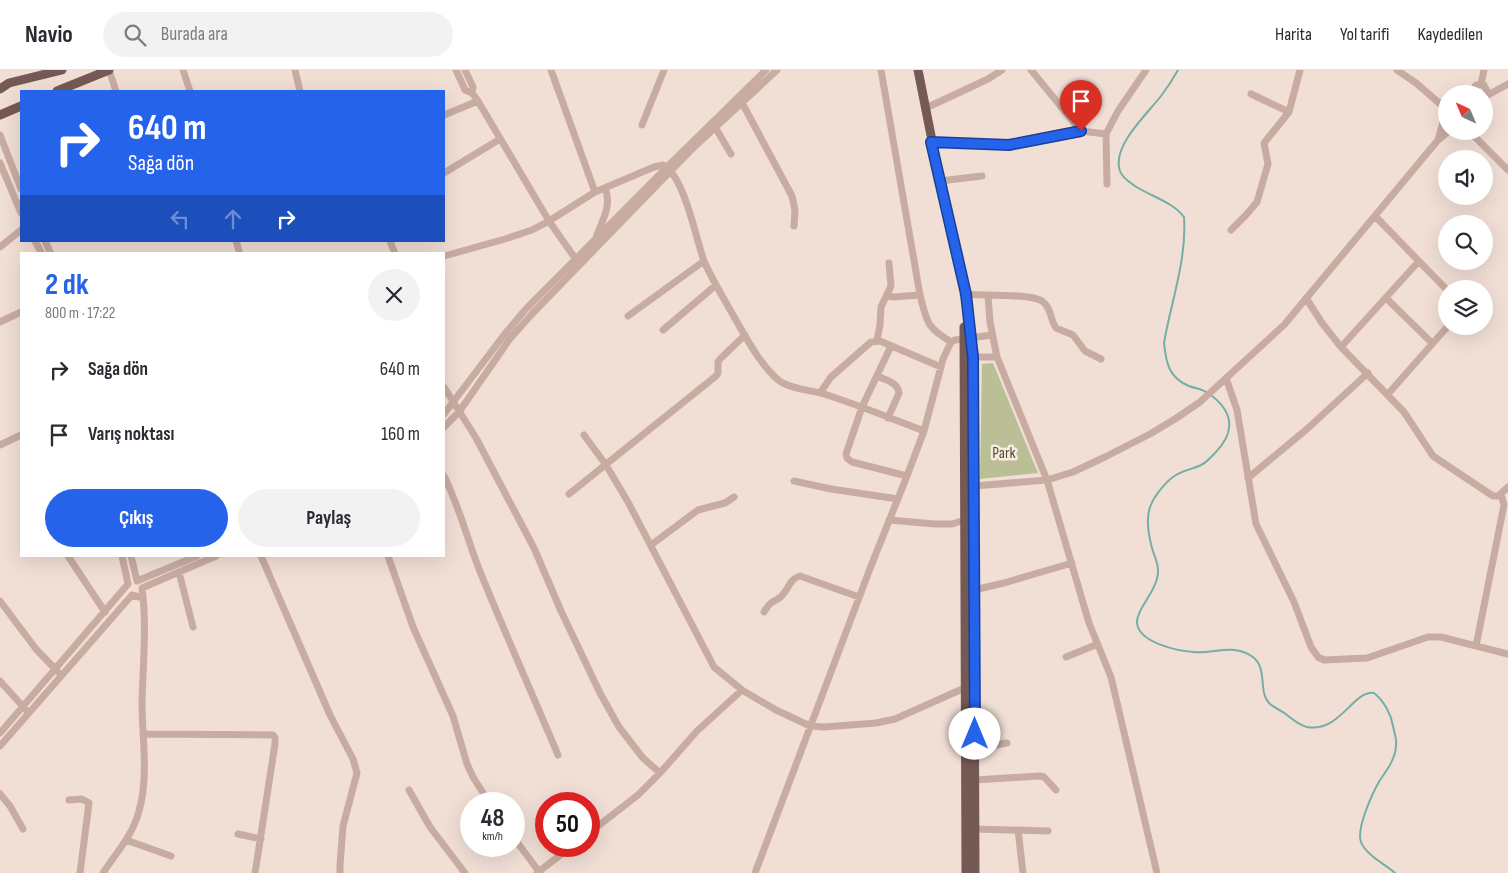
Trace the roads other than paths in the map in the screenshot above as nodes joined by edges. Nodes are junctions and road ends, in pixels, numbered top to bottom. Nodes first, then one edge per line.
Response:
1 (62, 70) edge
2 (109, 70) edge
3 (183, 70) edge
4 (295, 70) edge
5 (456, 70) edge
6 (465, 70) edge
7 (778, 70) edge
8 (881, 70) edge
9 (918, 70) edge
10 (1002, 70) edge
11 (1032, 70) edge
12 (1146, 70) edge
13 (1300, 70) edge
14 (1484, 70) edge
15 (553, 71) edge
16 (661, 71) edge
17 (1399, 71) edge
18 (765, 72) edge
19 (1481, 84) edge
20 (1508, 84) edge
21 (0, 89) edge
22 (59, 90) edge
23 (116, 90) edge
24 (190, 90) edge
25 (300, 90) edge
26 (1493, 92) edge
27 (472, 93) junction
28 (1251, 94) dead end
29 (740, 100) junction
30 (478, 101) junction
31 (1438, 104) edge
32 (20, 106) edge
33 (926, 108) junction
34 (1289, 112) junction
35 (445, 114) edge
36 (0, 115) edge
37 (642, 125) dead end
38 (715, 127) junction
39 (1081, 131) junction
40 (1106, 134) junction
41 (0, 135) edge
42 (500, 139) junction
43 (1438, 140) edge
44 (1478, 140) edge
45 (931, 142) junction
46 (731, 154) dead end
47 (0, 163) edge
48 (669, 169) junction
49 (1508, 170) edge
50 (445, 172) edge
51 (642, 172) junction
52 (982, 176) dead end
53 (940, 181) junction
54 (1107, 184) dead end
55 (20, 186) edge
56 (652, 186) junction
57 (605, 188) junction
58 (595, 192) junction
59 (20, 211) edge
60 (1376, 216) junction
61 (549, 221) junction
62 (794, 226) dead end
63 (1231, 230) dead end
64 (20, 231) edge
65 (594, 240) junction
66 (0, 247) edge
67 (445, 256) edge
68 (704, 261) junction
69 (1419, 261) junction
70 (578, 262) junction
71 (889, 264) dead end
72 (1438, 281) edge
73 (716, 285) junction
74 (964, 294) junction
75 (920, 295) junction
76 (887, 296) junction
77 (988, 296) junction
78 (1306, 298) junction
79 (1386, 298) junction
80 (20, 312) edge
81 (628, 316) dead end
82 (0, 322) edge
83 (663, 330) dead end
84 (745, 335) junction
85 (992, 335) junction
86 (1440, 335) edge
87 (968, 338) junction
88 (877, 340) junction
89 (951, 342) junction
90 (1432, 343) junction
91 (891, 346) junction
92 (1341, 347) junction
93 (973, 357) junction
94 (997, 357) junction
95 (1101, 359) dead end
96 (940, 367) junction
97 (1368, 373) junction
98 (877, 376) junction
99 (1226, 378) junction
100 (445, 389) edge
101 (820, 393) junction
102 (1388, 394) junction
103 (454, 403) junction
104 (862, 407) junction
105 (459, 412) junction
106 (445, 413) edge
107 (888, 418) junction
108 (445, 425) edge
109 (924, 431) junction
110 (20, 435) edge
111 (584, 435) dead end
112 (0, 445) edge
113 (606, 465) junction
114 (908, 476) junction
115 (445, 478) edge
116 (1248, 478) junction
117 (1047, 480) junction
118 (794, 481) dead end
119 (974, 486) junction
120 (1506, 490) edge
121 (569, 494) dead end
122 (734, 496) dead end
123 (898, 498) junction
124 (974, 518) junction
125 (889, 520) junction
126 (964, 520) junction
127 (652, 545) junction
128 (69, 557) edge
129 (122, 557) edge
130 (131, 557) edge
131 (195, 557) edge
132 (214, 557) edge
133 (261, 557) edge
134 (388, 557) edge
135 (1072, 563) junction
136 (179, 572) junction
137 (137, 580) junction
138 (128, 584) junction
139 (142, 588) junction
140 (974, 590) junction
141 (132, 595) junction
142 (859, 597) junction
143 (144, 598) junction
144 (0, 601) edge
145 (105, 612) junction
146 (764, 612) dead end
147 (193, 626) dead end
148 (1098, 644) junction
149 (1476, 646) junction
150 (1508, 654) edge
151 (1066, 657) dead end
152 (56, 669) junction
153 (62, 676) junction
154 (0, 682) edge
155 (970, 686) junction
156 (742, 690) junction
157 (23, 707) junction
158 (30, 713) junction
159 (810, 726) junction
160 (0, 734) edge
161 (143, 734) junction
162 (1007, 743) dead end
163 (0, 746) edge
164 (975, 750) junction
165 (558, 755) dead end
166 (660, 773) junction
167 (975, 780) junction
168 (409, 790) dead end
169 (1056, 790) dead end
170 (482, 792) edge
171 (0, 794) edge
172 (69, 800) dead end
173 (600, 825) edge
174 (23, 829) dead end
175 (975, 829) junction
176 (1018, 830) junction
177 (1048, 831) dead end
178 (238, 834) dead end
179 (126, 840) junction
180 (261, 840) junction
181 (525, 854) edge
182 (171, 856) dead end
183 (558, 857) edge
184 (80, 873) edge
185 (103, 873) edge
186 (254, 873) edge
187 (340, 873) edge
188 (465, 873) edge
189 (538, 873) edge
190 (755, 873) edge
191 (966, 873) edge
192 (975, 873) edge
193 (1023, 873) edge
194 (1157, 873) edge

1 - 21 main road
2 - 22 main road
2 - 23 street
3 - 24 street
4 - 25 street
5 - 27 street
6 - 27 street
7 - 18 street
8 - 75 street
9 - 33 main road
10 - 33 street
11 - 39 street
12 - 40 street
13 - 34 street
14 - 19 street
15 - 58 street
16 - 37 street
17 - 31 street
18 - 29 street
20 - 26 street
27 - 30 street
28 - 34 street
29 - 38 street
29 - 48 street
29 - 62 street
30 - 35 street
30 - 42 street
32 - 36 main road
33 - 45 main road
34 - 63 street
38 - 46 street
38 - 48 street
39 - 40 street
39 - 45 street
40 - 54 street
41 - 55 street
42 - 50 street
42 - 61 street
43 - 60 street
44 - 49 street
45 - 53 main road
47 - 59 street
48 - 51 street
48 - 56 street
48 - 68 street
51 - 56 street
51 - 57 street
52 - 53 street
53 - 74 main road
56 - 65 street
56 - 70 street
57 - 58 street
57 - 65 street
58 - 61 street
60 - 69 street
60 - 78 street
61 - 67 street
61 - 70 street
64 - 66 street
65 - 70 street
68 - 73 street
68 - 81 street
69 - 72 street
69 - 79 street
70 - 103 street
70 - 105 street
71 - 76 street
73 - 83 street
73 - 84 street
74 - 77 street
74 - 87 main road
75 - 76 street
75 - 89 street
76 - 88 street
77 - 85 street
77 - 95 street
78 - 92 street
78 - 99 street
79 - 90 street
79 - 92 street
80 - 82 street
84 - 101 street
84 - 113 street
85 - 87 street
85 - 94 street
86 - 90 street
87 - 89 street
87 - 93 main road
87 - 126 main road
88 - 91 street
88 - 101 street
89 - 96 street
90 - 102 street
91 - 96 street
91 - 98 street
92 - 97 street
93 - 94 street
93 - 119 main road
94 - 117 street
96 - 109 street
97 - 102 street
97 - 116 street
98 - 104 street
98 - 107 street
99 - 116 street
99 - 117 street
100 - 103 street
101 - 104 street
102 - 120 street
103 - 105 street
103 - 106 street
104 - 107 street
104 - 114 street
105 - 108 street
105 - 166 street
107 - 109 street
109 - 114 street
110 - 112 street
111 - 113 street
113 - 121 street
113 - 127 street
114 - 123 street
115 - 165 street
116 - 149 street
117 - 119 street
117 - 135 street
118 - 123 street
119 - 124 main road
120 - 149 street
122 - 127 street
123 - 125 street
124 - 126 street
124 - 140 main road
125 - 126 street
125 - 142 street
126 - 155 main road
127 - 156 street
128 - 145 street
129 - 138 street
130 - 137 street
131 - 137 street
132 - 136 street
133 - 187 street
134 - 170 street
135 - 140 street
135 - 148 street
136 - 139 street
136 - 147 street
137 - 138 street
137 - 139 street
138 - 141 street
138 - 145 street
139 - 141 street
139 - 143 street
140 - 155 main road
141 - 143 street
141 - 153 street
142 - 146 street
142 - 159 street
143 - 161 street
144 - 152 street
145 - 152 street
148 - 151 street
148 - 194 street
149 - 150 street
152 - 153 street
152 - 157 street
153 - 158 street
154 - 157 street
155 - 159 street
155 - 164 main road
155 - 191 main road
156 - 159 street
156 - 166 street
157 - 158 street
157 - 160 street
158 - 163 street
159 - 190 street
161 - 179 street
161 - 180 street
162 - 164 street
164 - 167 main road
166 - 173 street
167 - 169 street
167 - 175 main road
168 - 188 street
171 - 174 street
172 - 184 street
175 - 176 street
175 - 192 main road
176 - 177 street
176 - 193 street
178 - 180 street
179 - 182 street
179 - 185 street
180 - 186 street
181 - 189 street
183 - 189 street

